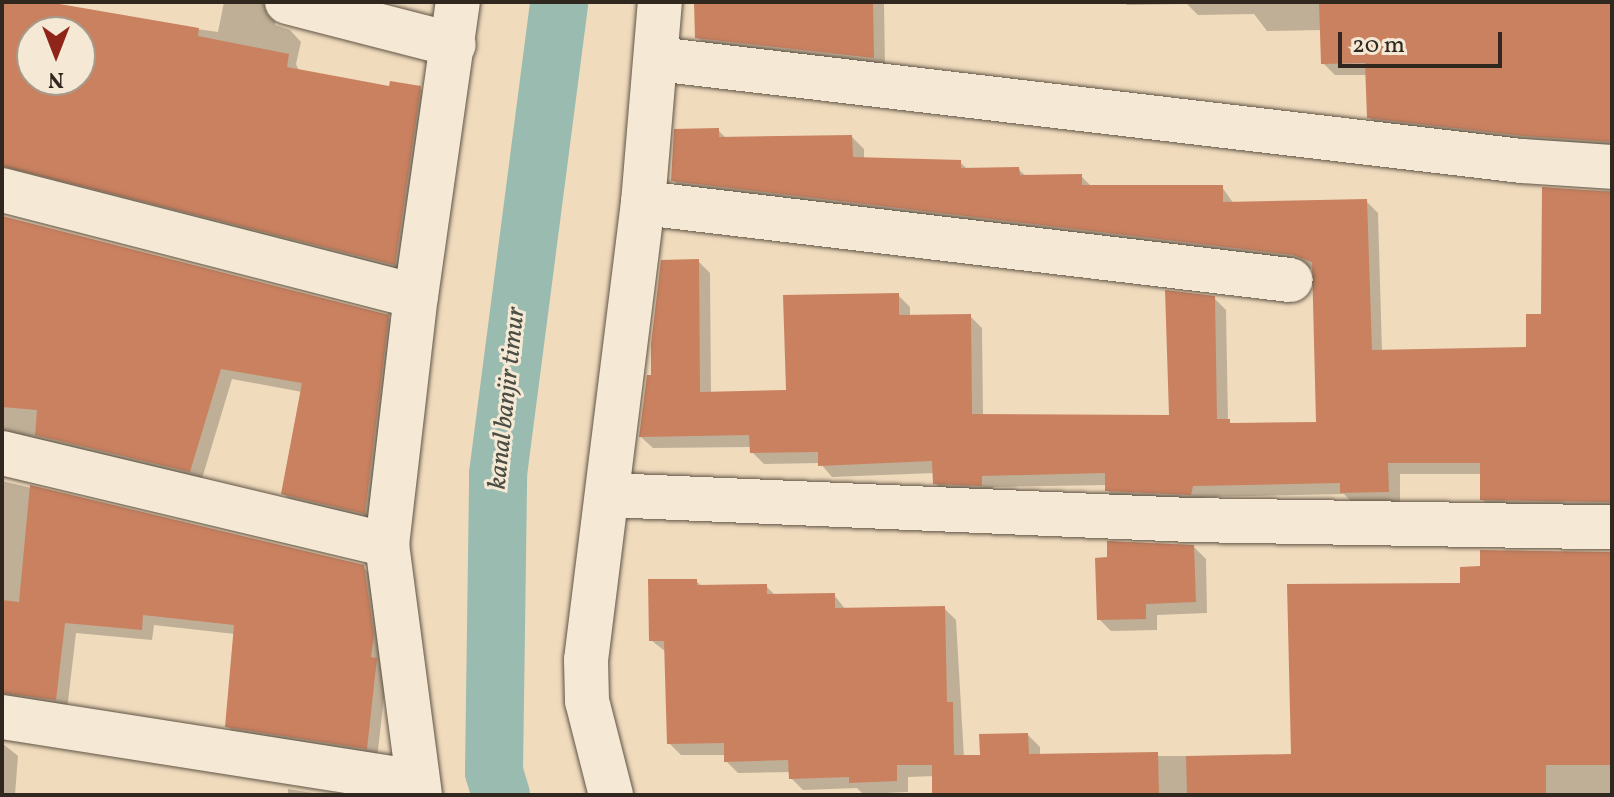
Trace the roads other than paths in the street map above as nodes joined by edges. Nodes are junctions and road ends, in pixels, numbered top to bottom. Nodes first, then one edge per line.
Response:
1 (287, 2) edge
2 (458, 2) edge
3 (660, 2) edge
4 (454, 45) junction
5 (657, 59) junction
6 (1612, 167) edge
7 (2, 190) edge
8 (643, 203) junction
9 (1290, 280) dead end
10 (416, 296) junction
11 (2, 453) edge
12 (608, 495) junction
13 (1612, 527) edge
14 (387, 545) junction
15 (2, 717) edge
16 (418, 788) edge
17 (611, 795) edge

1 - 4 street
2 - 4 street
3 - 5 street
4 - 10 street
5 - 6 street
5 - 8 street
7 - 10 street
8 - 9 street
8 - 12 street
10 - 14 street
11 - 14 street
12 - 13 street
12 - 17 street
14 - 16 street
15 - 16 street

